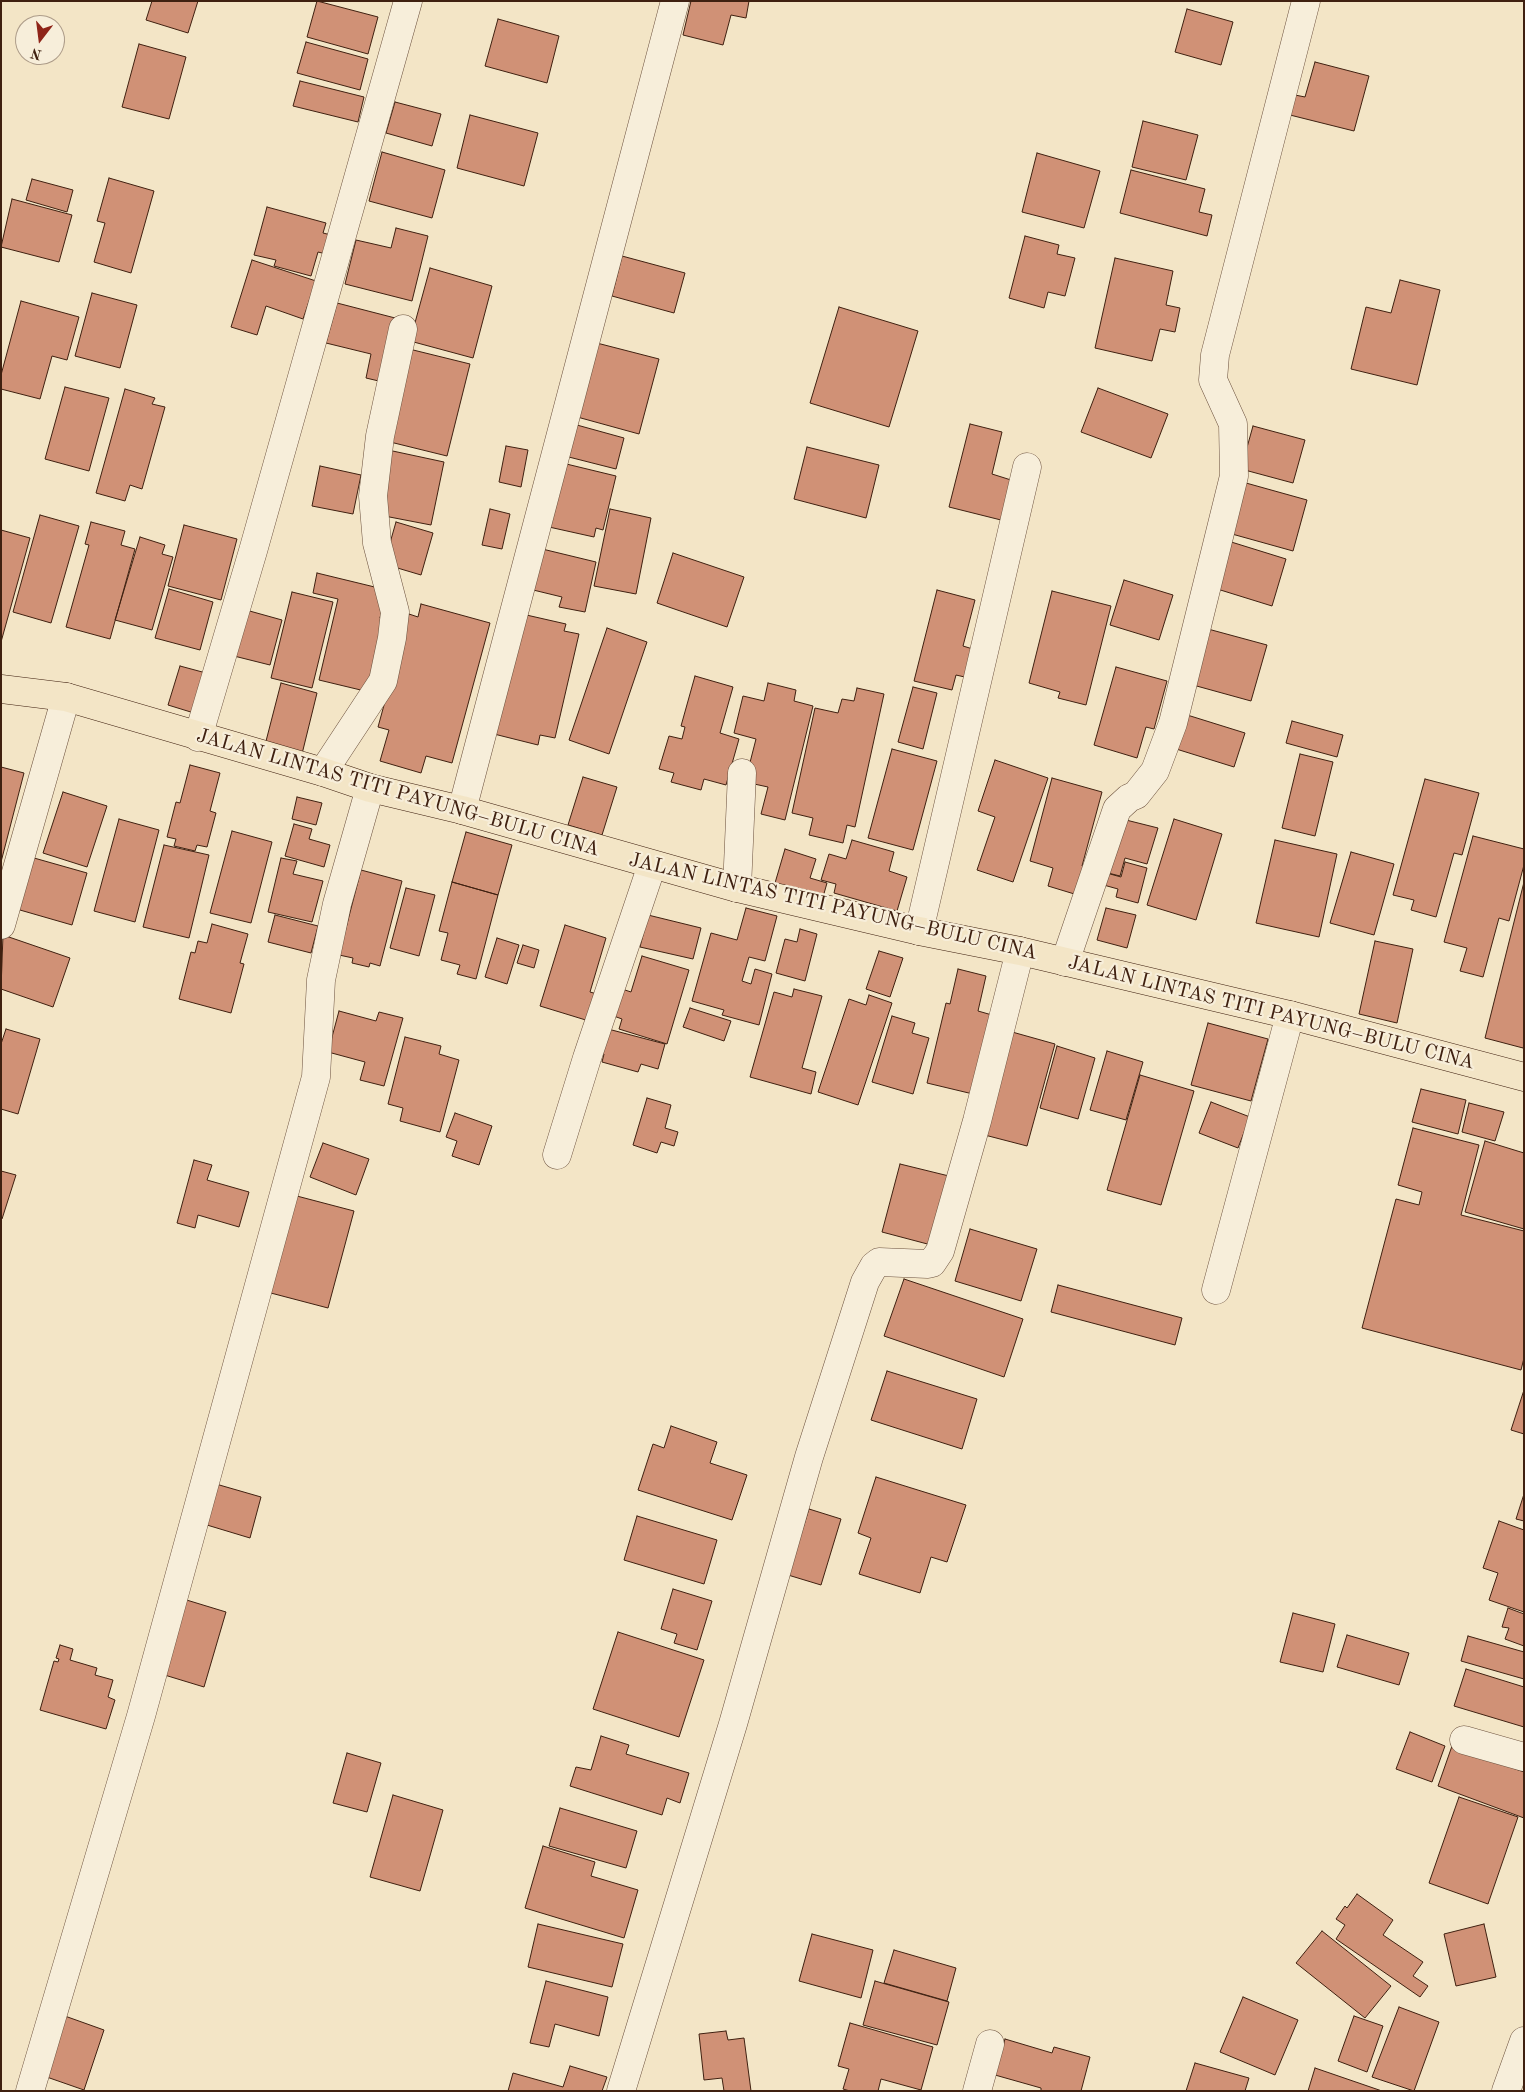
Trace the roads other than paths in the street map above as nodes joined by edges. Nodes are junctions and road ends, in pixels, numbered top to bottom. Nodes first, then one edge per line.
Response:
1 (408, 1) edge
2 (675, 1) edge
3 (1306, 1) edge
4 (403, 329) dead end
5 (1027, 467) dead end
6 (1, 689) edge
7 (66, 697) junction
8 (198, 737) junction
9 (324, 772) junction
10 (742, 773) dead end
11 (370, 788) junction
12 (462, 810) junction
13 (652, 865) junction
14 (737, 888) junction
15 (1, 925) edge
16 (919, 931) junction
17 (1020, 950) junction
18 (1065, 962) junction
19 (1290, 1015) junction
20 (1524, 1077) edge
21 (557, 1156) dead end
22 (1216, 1290) dead end
23 (1464, 1740) dead end
24 (1524, 1757) edge
25 (1524, 2041) edge
26 (990, 2044) dead end
27 (30, 2091) edge
28 (621, 2091) edge
29 (977, 2091) edge
30 (1506, 2091) edge

1 - 8 street
2 - 12 street
3 - 18 street
4 - 9 street
5 - 16 street
6 - 7 main road, JALAN LINTAS TITI PAYUNG–BULU CINA
7 - 8 main road, JALAN LINTAS TITI PAYUNG–BULU CINA
7 - 15 street
8 - 9 main road, JALAN LINTAS TITI PAYUNG–BULU CINA
9 - 11 main road, JALAN LINTAS TITI PAYUNG–BULU CINA
10 - 14 street
11 - 12 main road, JALAN LINTAS TITI PAYUNG–BULU CINA
11 - 27 street
12 - 13 main road, JALAN LINTAS TITI PAYUNG–BULU CINA
13 - 14 main road, JALAN LINTAS TITI PAYUNG–BULU CINA
13 - 21 street
14 - 16 main road, JALAN LINTAS TITI PAYUNG–BULU CINA
16 - 17 main road, JALAN LINTAS TITI PAYUNG–BULU CINA
17 - 18 main road, JALAN LINTAS TITI PAYUNG–BULU CINA
17 - 28 street
18 - 19 main road, JALAN LINTAS TITI PAYUNG–BULU CINA
19 - 20 main road, JALAN LINTAS TITI PAYUNG–BULU CINA
19 - 22 street
23 - 24 street
25 - 30 street
26 - 29 street

